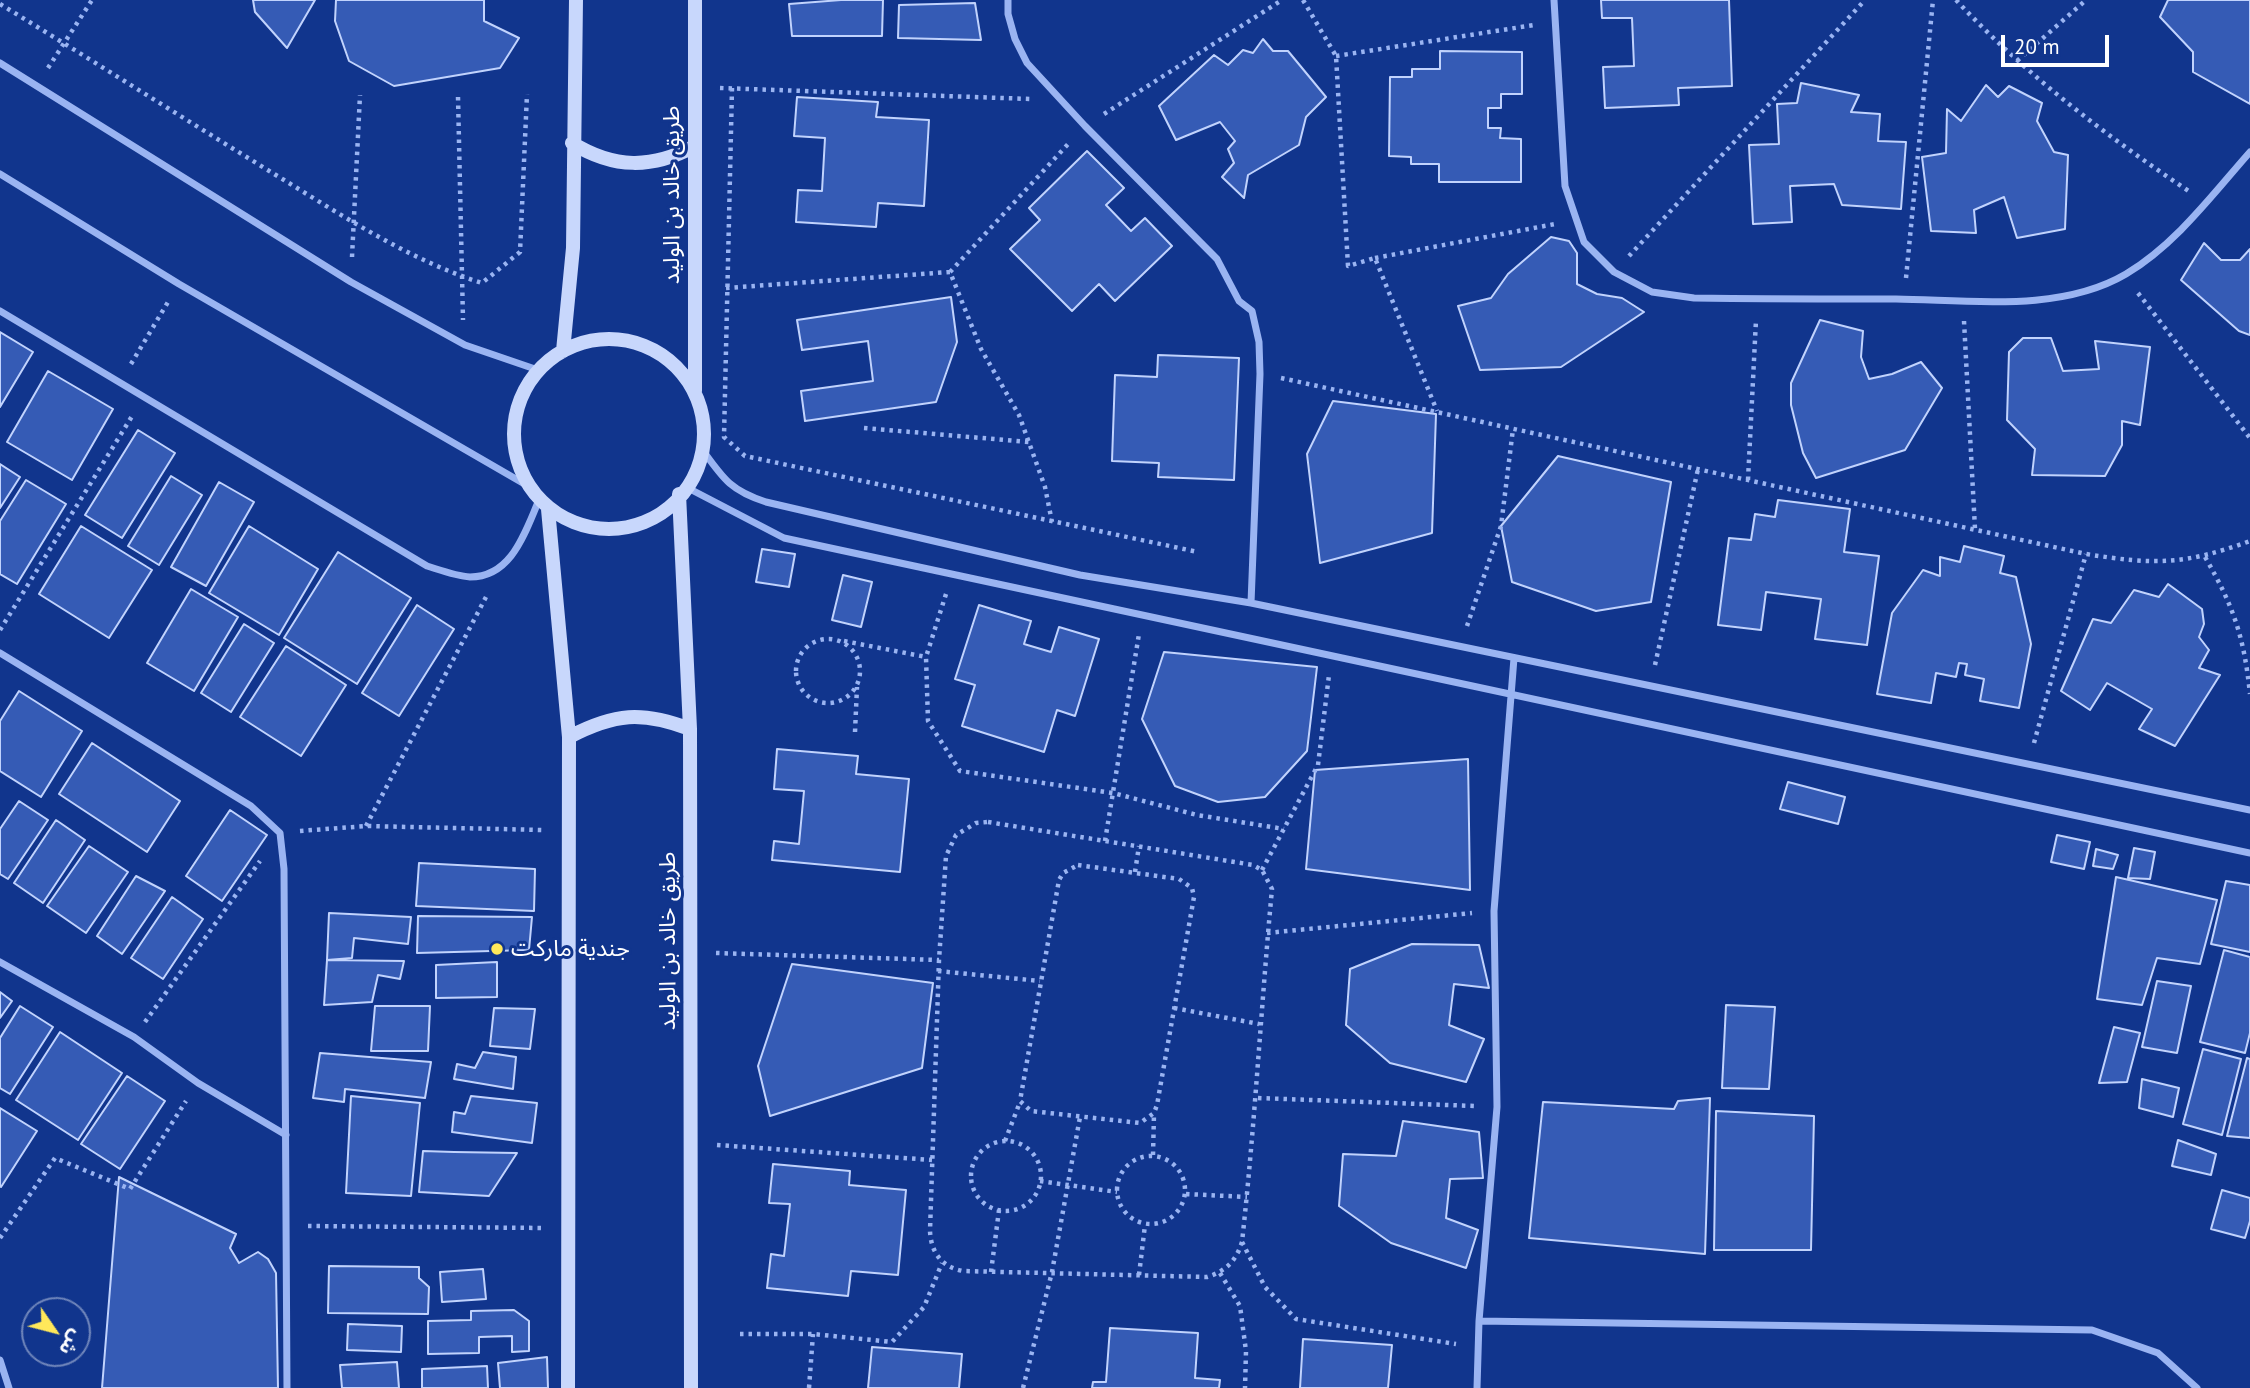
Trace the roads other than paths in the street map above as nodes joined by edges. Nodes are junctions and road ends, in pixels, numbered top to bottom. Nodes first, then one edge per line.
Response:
1 (576, 0) edge
2 (695, 0) edge
3 (1008, 0) edge
4 (1554, 0) edge
5 (0, 64) edge
6 (572, 143) junction
7 (695, 146) junction
8 (2250, 152) edge
9 (0, 174) edge
10 (0, 311) edge
11 (563, 351) junction
12 (538, 370) junction
13 (695, 391) junction
14 (704, 452) junction
15 (528, 486) junction
16 (683, 490) junction
17 (544, 505) junction
18 (1251, 603) junction
19 (0, 653) edge
20 (1514, 658) junction
21 (1512, 695) junction
22 (690, 729) junction
23 (569, 737) junction
24 (2250, 810) edge
25 (2250, 853) edge
26 (0, 962) edge
27 (286, 1135) junction
28 (1479, 1321) junction
29 (0, 1360) edge
30 (9, 1388) edge
31 (287, 1388) edge
32 (568, 1388) edge
33 (691, 1388) edge
34 (1477, 1388) edge
35 (2197, 1388) edge

1 - 6 street
2 - 7 street, طريق خالد بن الوليد
3 - 18 street
4 - 8 street
5 - 12 street
6 - 7 street
6 - 11 street
7 - 13 street, طريق خالد بن الوليد
9 - 15 street
10 - 17 street
11 - 12 street
11 - 13 street
12 - 15 street
13 - 14 street
14 - 16 street
14 - 18 street
15 - 17 street
16 - 17 street
16 - 21 street
16 - 22 street, طريق خالد بن الوليد
17 - 23 street
18 - 20 street
19 - 27 street
20 - 21 street
20 - 24 street
21 - 25 street
21 - 28 street
22 - 23 street
22 - 33 street, طريق خالد بن الوليد
23 - 32 street
26 - 27 street
27 - 31 street
28 - 34 street
28 - 35 street
29 - 30 street

